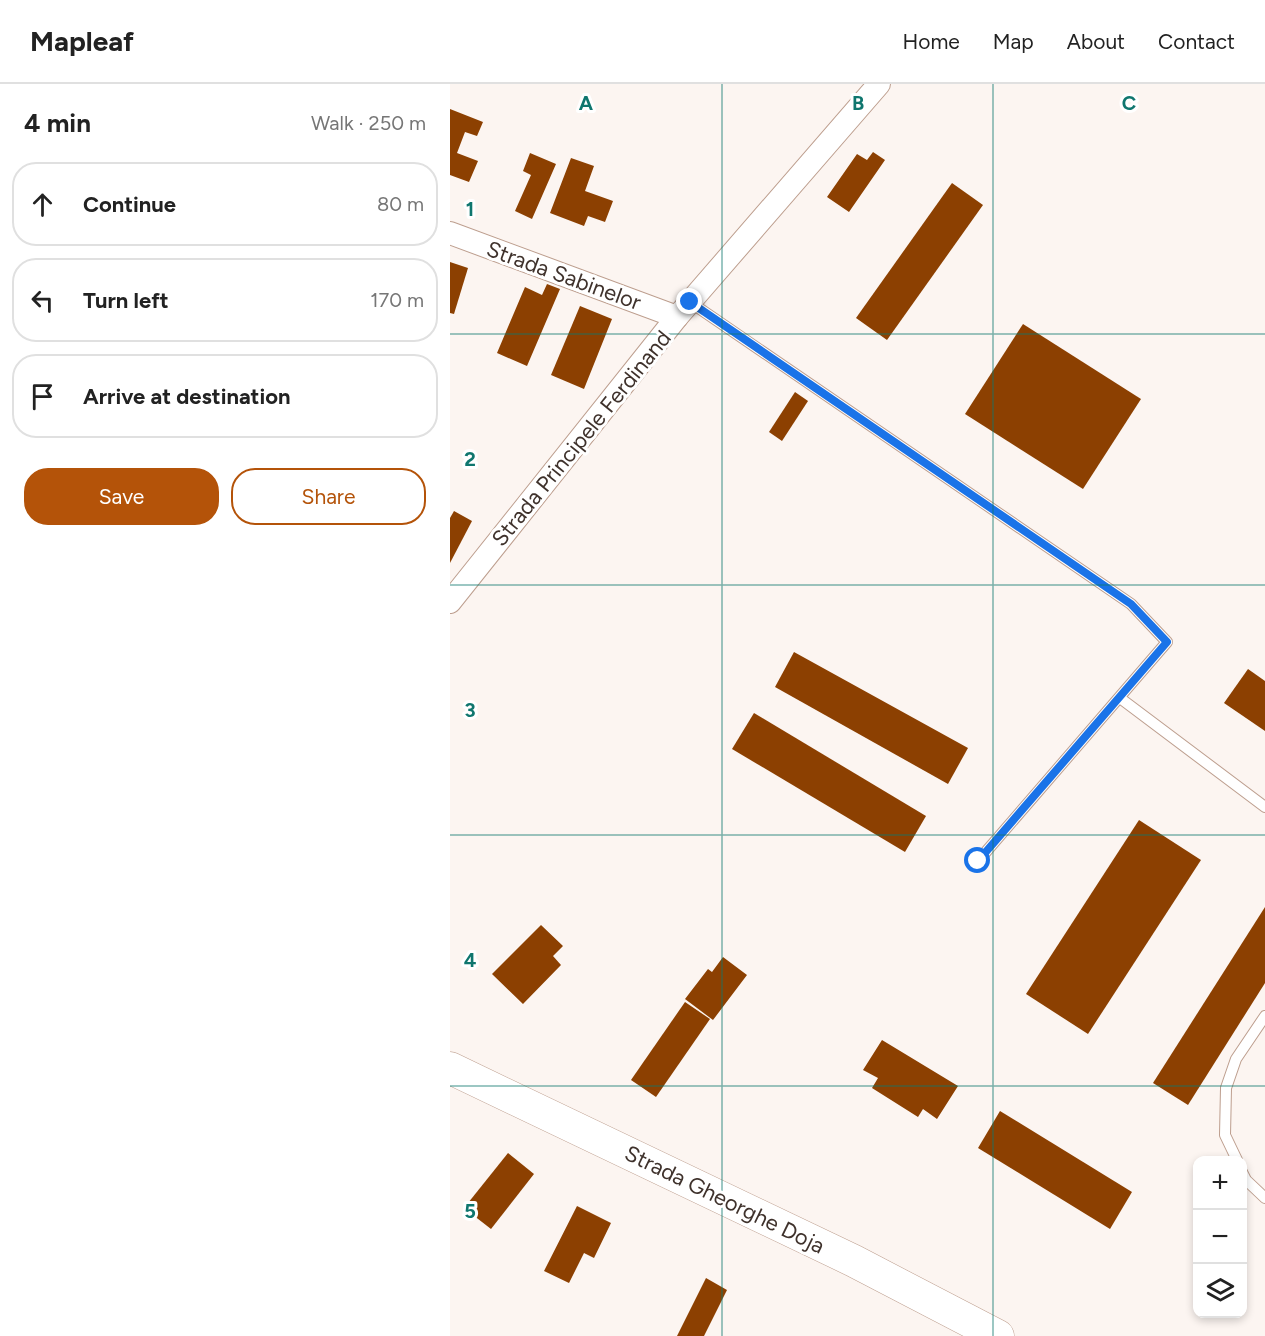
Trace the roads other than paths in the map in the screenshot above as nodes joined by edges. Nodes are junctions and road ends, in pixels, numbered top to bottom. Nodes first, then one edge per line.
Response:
1 (879, 84) edge
2 (450, 233) edge
3 (684, 309) junction
4 (450, 602) edge
5 (1120, 698) junction
6 (1265, 807) edge
7 (978, 861) dead end
8 (1265, 1016) edge
9 (450, 1068) edge
10 (1235, 1156) edge
11 (1247, 1181) edge
12 (1265, 1198) edge
13 (998, 1336) edge

1 - 3 street, Strada Principele Ferdinand
2 - 3 street, Strada Sabinelor
3 - 4 street, Strada Principele Ferdinand
3 - 5 lane
5 - 6 lane
5 - 7 lane
8 - 10 lane
9 - 13 main road, Strada Gheorghe Doja
11 - 12 lane

